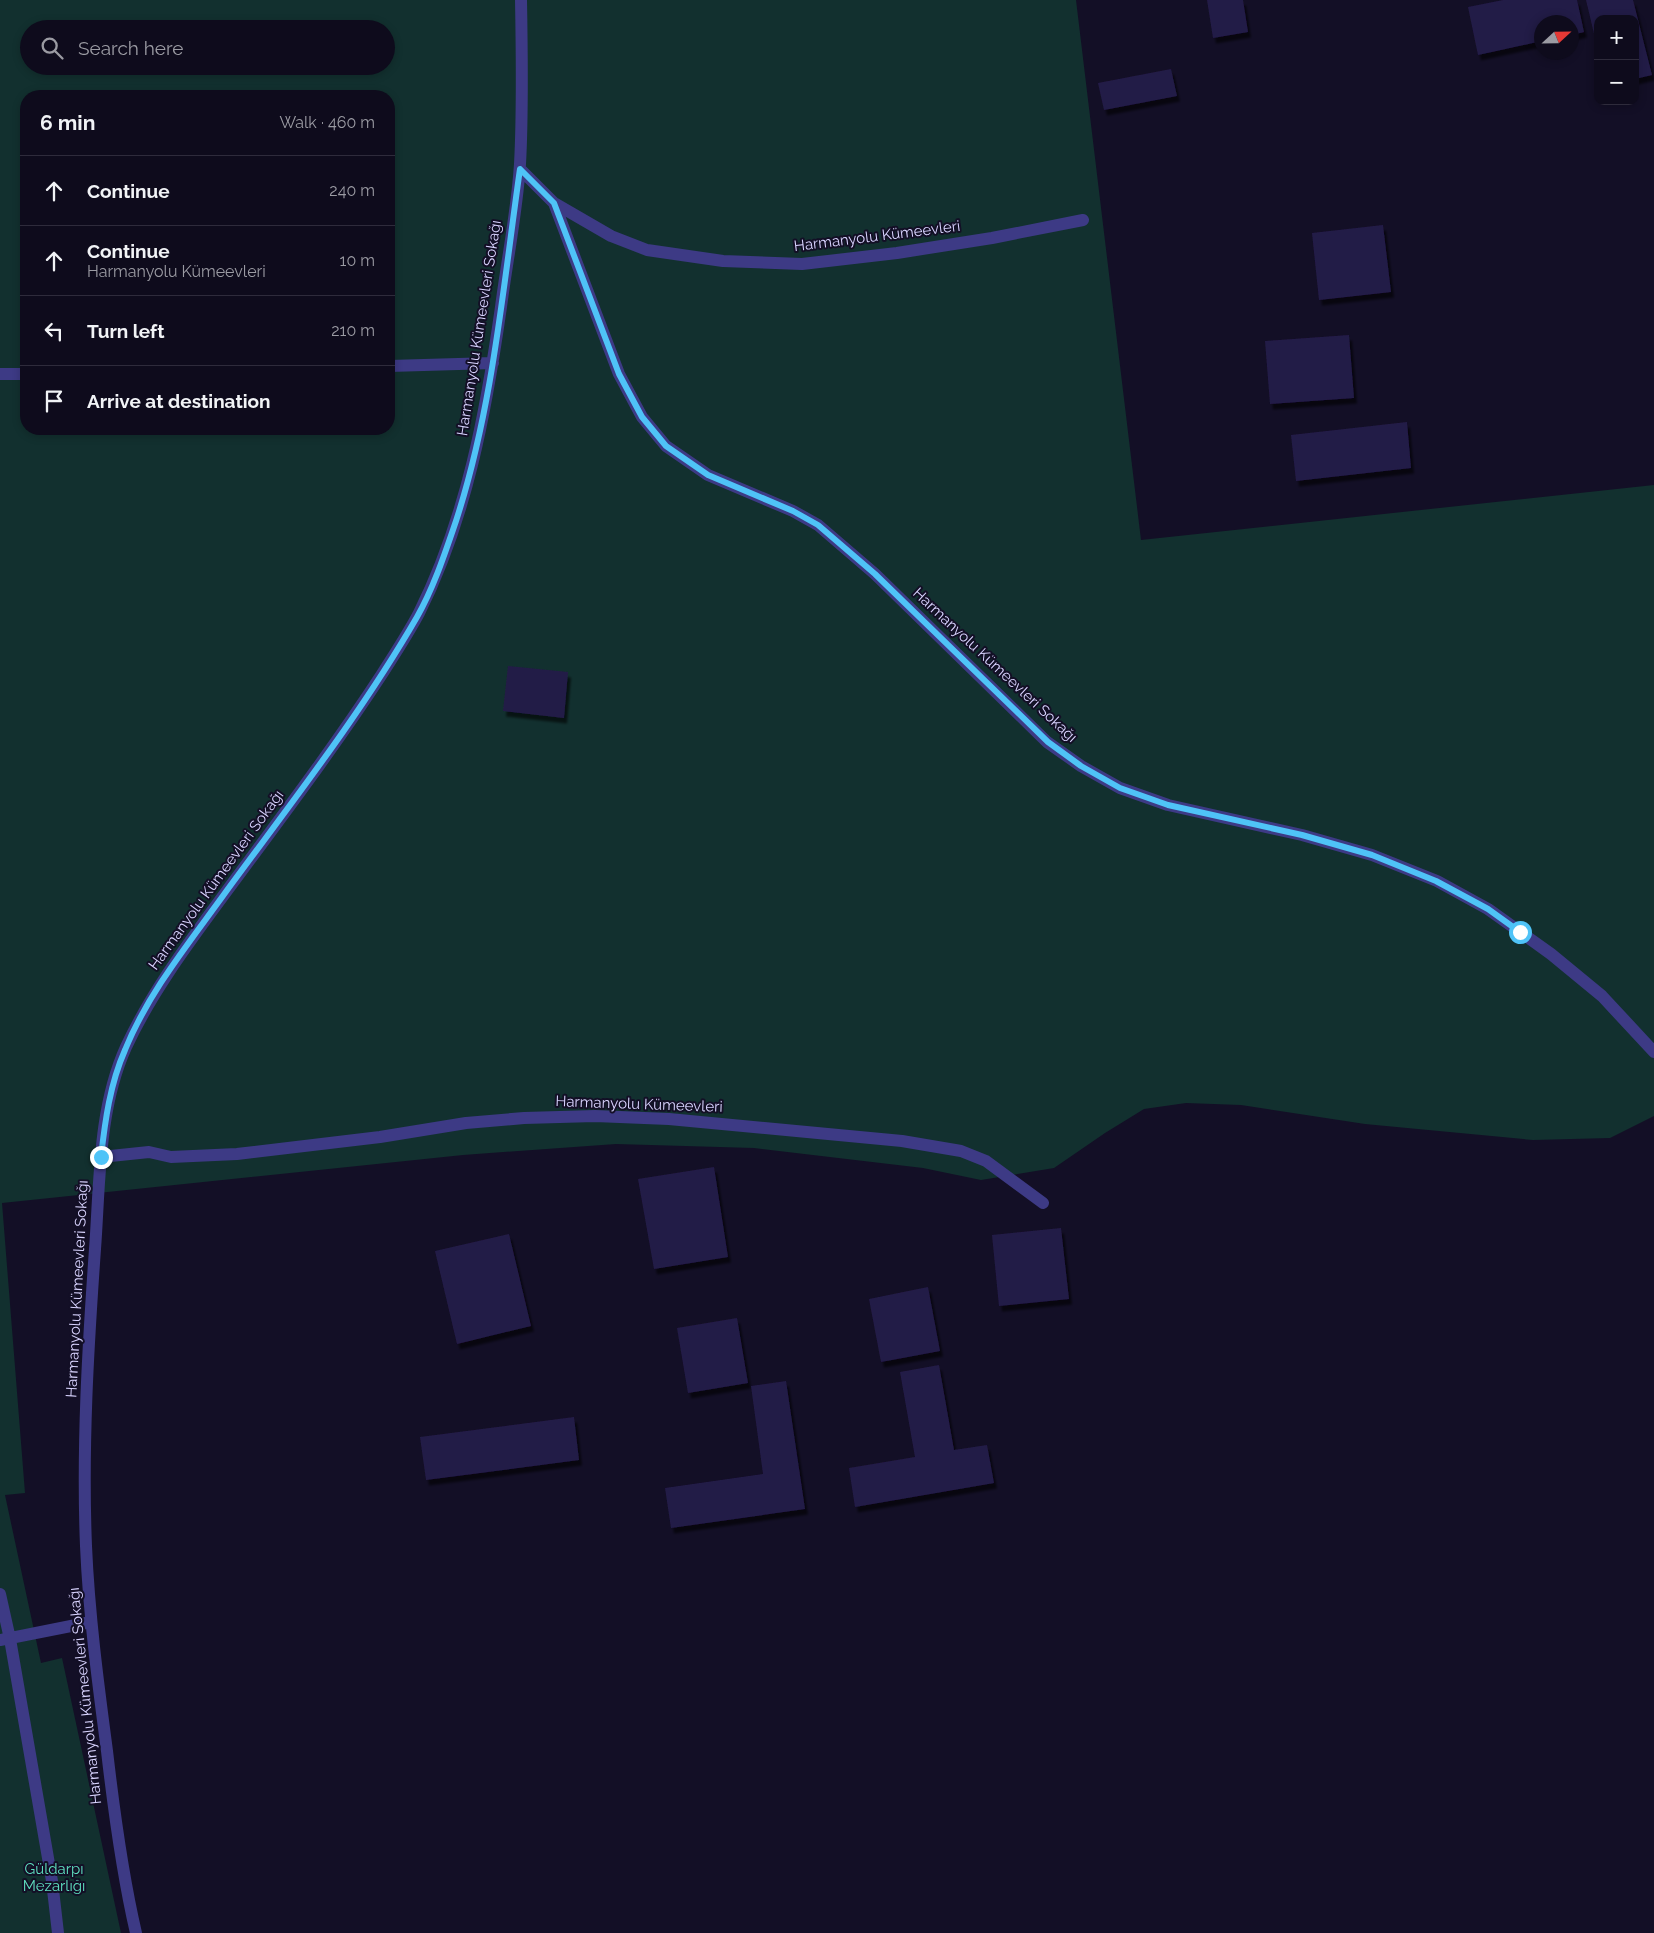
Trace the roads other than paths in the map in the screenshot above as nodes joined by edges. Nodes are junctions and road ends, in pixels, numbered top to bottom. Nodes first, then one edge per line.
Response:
1 (521, 0) edge
2 (520, 169) junction
3 (554, 203) junction
4 (1083, 220) dead end
5 (493, 363) junction
6 (395, 366) edge
7 (0, 374) edge
8 (20, 374) edge
9 (1654, 1052) edge
10 (101, 1157) junction
11 (1043, 1202) dead end
12 (0, 1594) edge
13 (91, 1622) junction
14 (5, 1639) edge
15 (58, 1933) edge
16 (136, 1933) edge

1 - 2 street, Harmanyolu Kümeevleri Sokağı
2 - 3 street, Harmanyolu Kümeevleri
2 - 5 street, Harmanyolu Kümeevleri Sokağı
3 - 4 street, Harmanyolu Kümeevleri
3 - 9 street, Harmanyolu Kümeevleri Sokağı
5 - 6 street
5 - 10 street, Harmanyolu Kümeevleri Sokağı
7 - 8 street
10 - 11 street, Harmanyolu Kümeevleri
10 - 13 street, Harmanyolu Kümeevleri Sokağı
12 - 14 street
13 - 14 street
13 - 16 street, Harmanyolu Kümeevleri Sokağı
14 - 15 street

